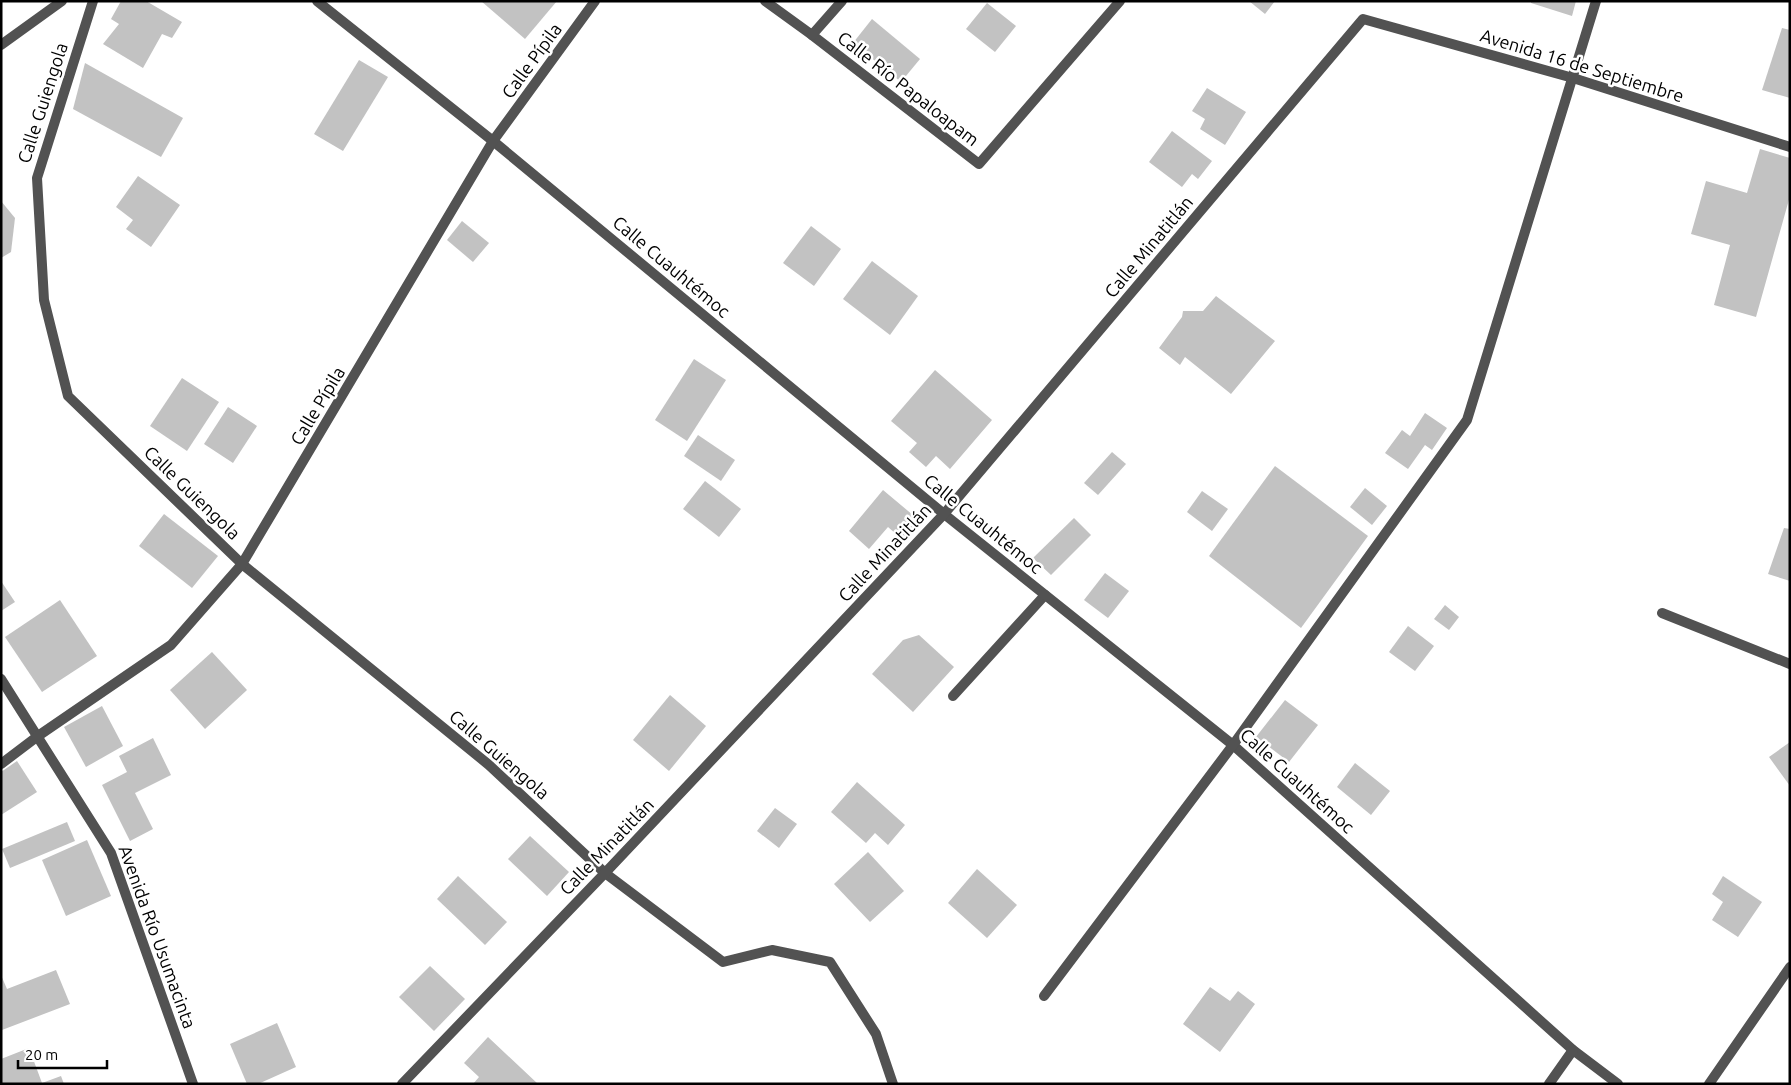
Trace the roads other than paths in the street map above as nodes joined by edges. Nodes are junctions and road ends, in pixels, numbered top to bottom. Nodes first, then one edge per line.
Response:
1 (62, 1) edge
2 (93, 1) edge
3 (318, 1) edge
4 (595, 1) edge
5 (765, 1) edge
6 (842, 1) edge
7 (1120, 1) edge
8 (1596, 1) edge
9 (1363, 19) joint
10 (812, 35) junction
11 (1, 45) edge
12 (1573, 78) junction
13 (494, 141) junction
14 (1790, 148) edge
15 (944, 514) junction
16 (242, 564) junction
17 (1045, 595) junction
18 (1662, 613) dead end
19 (1790, 664) edge
20 (1, 679) edge
21 (953, 696) dead end
22 (38, 736) junction
23 (1233, 745) junction
24 (1, 764) edge
25 (605, 873) junction
26 (1790, 967) edge
27 (1044, 996) dead end
28 (1573, 1050) junction
29 (193, 1084) edge
30 (402, 1084) edge
31 (893, 1084) edge
32 (1549, 1084) edge
33 (1618, 1084) edge
34 (1709, 1084) edge

1 - 11 street
2 - 16 street, Calle Guiengola
3 - 13 street, Calle Cuauhtémoc
4 - 13 street, Calle Pípila
5 - 10 street, Calle Río Papaloapam
6 - 10 street
7 - 10 street, Calle Río Papaloapam
8 - 12 street
9 - 12 street, Avenida 16 de Septiembre
9 - 15 street, Calle Minatitlán
12 - 14 street, Avenida 16 de Septiembre
12 - 23 street
13 - 15 street, Calle Cuauhtémoc
13 - 16 street, Calle Pípila
15 - 17 street, Calle Cuauhtémoc
15 - 25 street, Calle Minatitlán
16 - 22 street, Calle Pípila
16 - 25 street, Calle Guiengola
17 - 21 street
17 - 23 street, Calle Cuauhtémoc
18 - 19 street
20 - 22 street, Avenida Río Usumacinta
22 - 24 street, Calle Pípila
22 - 29 street, Avenida Río Usumacinta
23 - 27 street
23 - 28 street, Calle Cuauhtémoc
25 - 30 street, Calle Minatitlán
25 - 31 street, Calle Guiengola
26 - 34 street
28 - 32 street
28 - 33 street, Calle Cuauhtémoc

